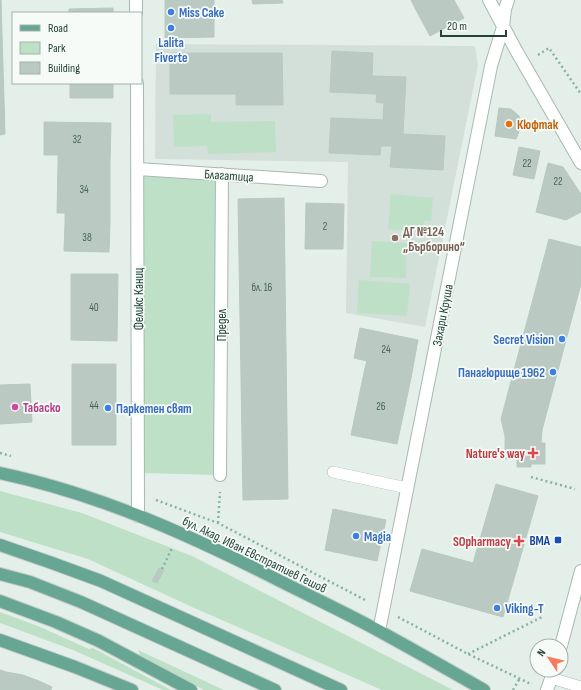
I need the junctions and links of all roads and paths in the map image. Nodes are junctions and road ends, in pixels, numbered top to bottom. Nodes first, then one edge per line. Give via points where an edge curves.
1 (136, 0) edge
2 (489, 0) edge
3 (508, 0) edge
4 (136, 12) edge
5 (503, 27) junction
6 (524, 64) junction
7 (137, 84) edge
8 (581, 94) edge
9 (581, 163) edge
10 (138, 169) junction
11 (222, 174) junction
12 (321, 181) dead end
13 (333, 472) dead end
14 (0, 474) edge
15 (220, 475) joint
16 (531, 477) dead end
17 (407, 488) junction
18 (575, 489) dead end
19 (138, 493) junction
20 (138, 516) junction
21 (180, 533) junction
22 (0, 545) edge
23 (162, 569) dead end
24 (581, 571) edge
25 (0, 574) edge
26 (0, 601) edge
27 (542, 617) dead end
28 (379, 631) junction
29 (563, 638) edge
30 (0, 640) edge
31 (468, 654) dead end
32 (520, 678) dead end
33 (552, 678) edge
34 (562, 678) edge
35 (581, 687) edge
36 (132, 690) edge
37 (191, 690) edge
38 (275, 690) edge
39 (341, 690) edge
40 (484, 690) edge
41 (513, 690) edge
42 (547, 690) edge

1 - 4 street
2 - 5 street
3 - 5 street, Захари Круша
5 - 6 street
5 - 17 street, Захари Круша via 491,66
6 - 8 path via 549,48
6 - 9 street
7 - 10 street, Феликс Каниц
10 - 11 street, Благатица
10 - 19 street, Феликс Каниц
11 - 12 street, Благатица
11 - 15 street, Предел
13 - 17 lane
14 - 20 main road, бул. Акад. Иван Евстратиев Гешов via 75,493
15 - 19 path via 218,524
16 - 18 path
17 - 28 street, Захари Круша
19 - 20 street, Феликс Каниц
20 - 21 main road, бул. Акад. Иван Евстратиев Гешов
21 - 23 path
21 - 28 main road, бул. Акад. Иван Евстратиев Гешов
22 - 39 main road via 101,581
24 - 29 street
25 - 38 main road via 30,582 81,602
26 - 37 main road via 99,640
27 - 31 path
28 - 40 main road, бул. Акад. Иван Евстратиев Гешов
30 - 36 main road
32 - 41 path
33 - 42 street
34 - 35 lane

